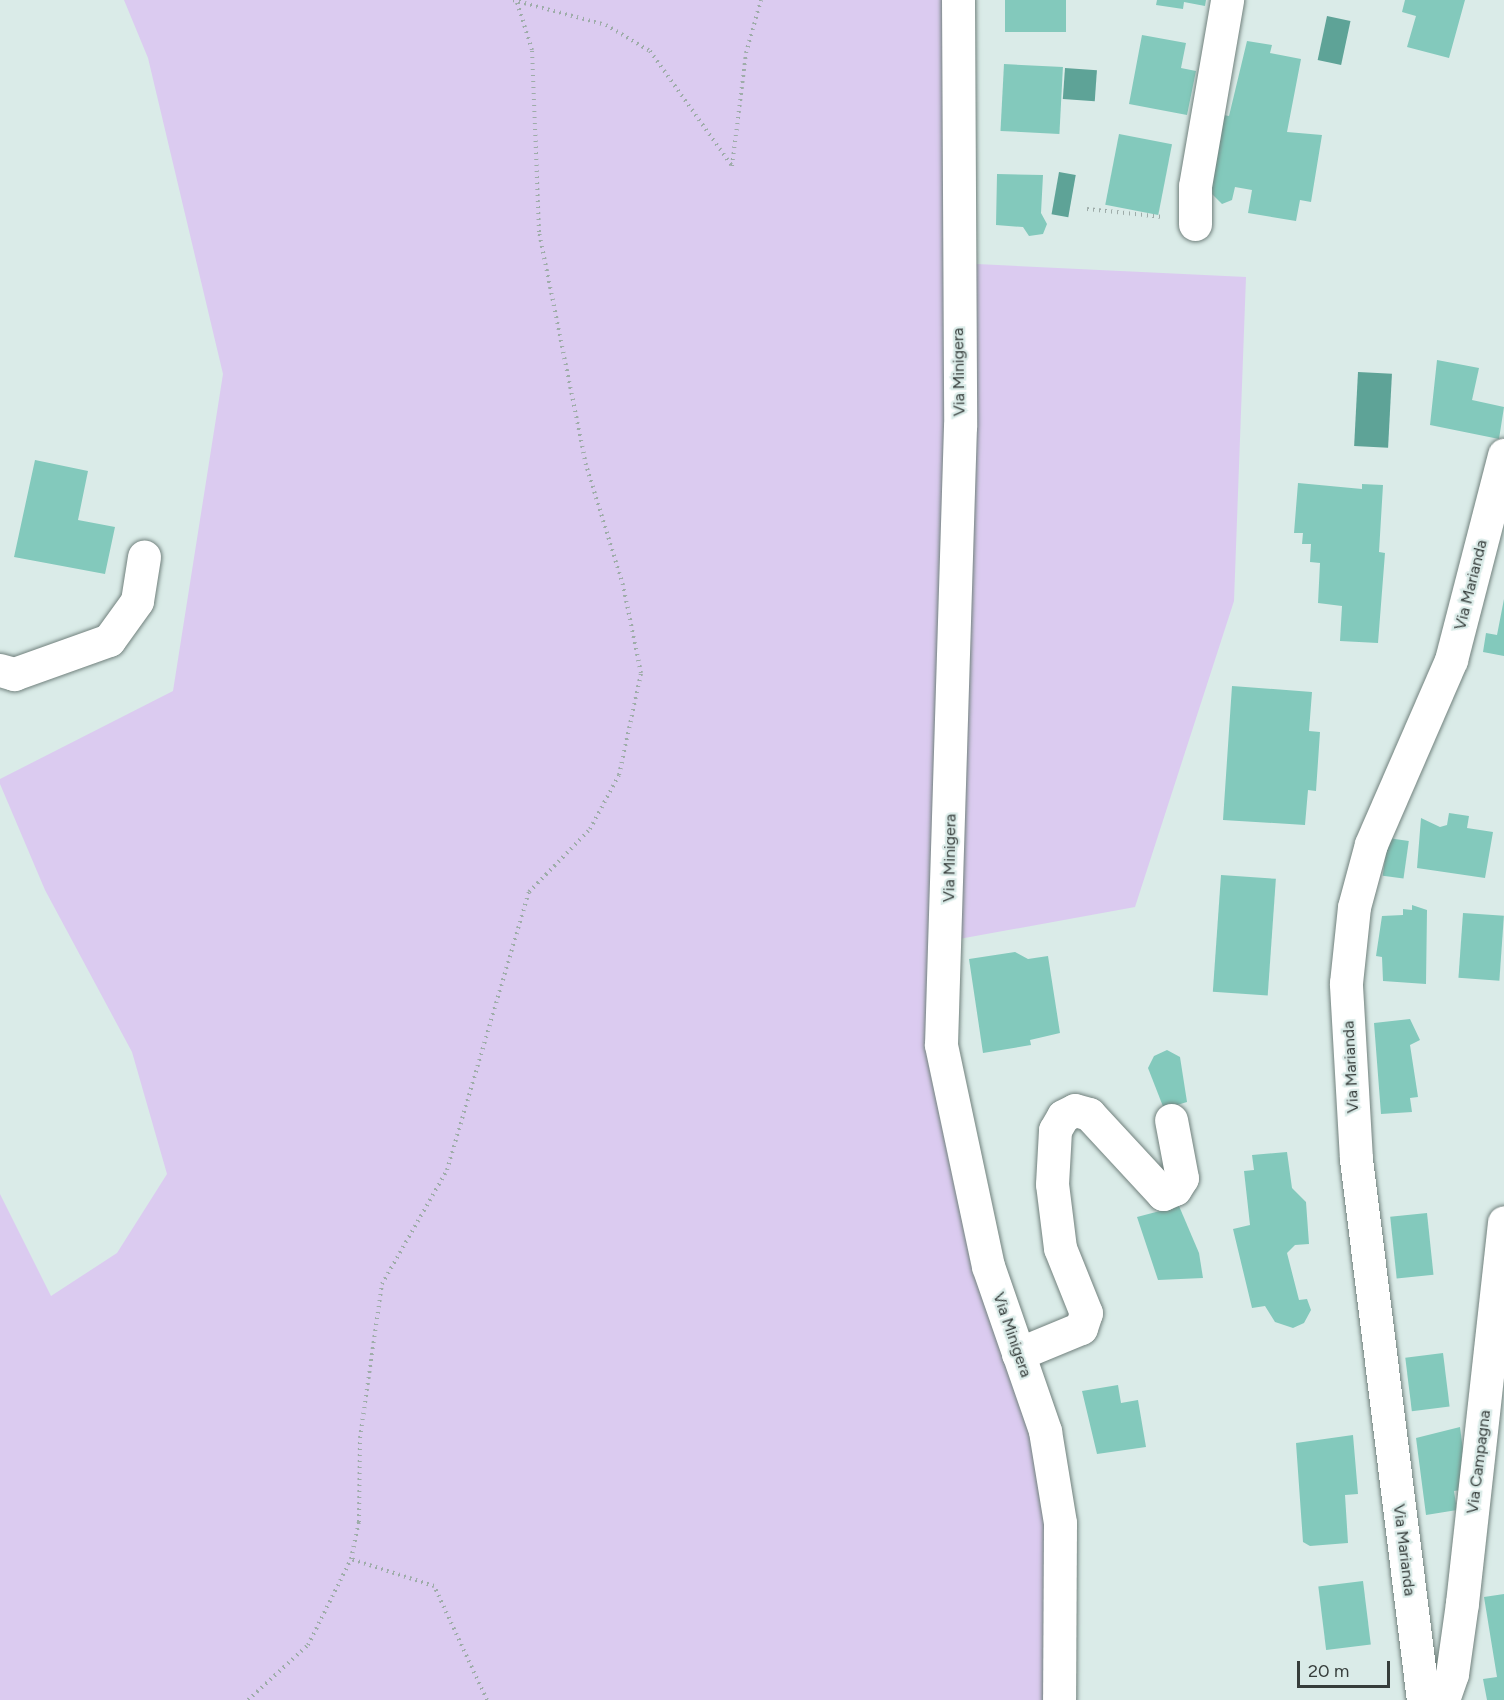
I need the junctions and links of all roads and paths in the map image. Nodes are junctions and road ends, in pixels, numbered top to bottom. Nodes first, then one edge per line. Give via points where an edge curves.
1 (761, 0) edge
2 (958, 0) edge
3 (1227, 0) edge
4 (515, 1) edge
5 (1087, 209) dead end
6 (1195, 221) joint
7 (1504, 455) edge
8 (144, 557) dead end
9 (0, 670) edge
10 (1171, 1120) dead end
11 (1504, 1222) edge
12 (1018, 1354) junction
13 (351, 1559) junction
14 (248, 1700) edge
15 (487, 1700) edge
16 (1059, 1700) edge
17 (1423, 1700) edge
18 (1443, 1700) edge

1 - 4 path via 746,53 732,166 650,51 606,25
2 - 12 street, Via Minigera via 960,438 941,1044 988,1266
3 - 6 street via 1195,186
4 - 13 path via 532,50 539,232 586,465 623,585 641,673 619,774 590,829 529,892 447,1170 382,1284 360,1438 358,1522
5 - 6 path
7 - 17 street, Via Marianda via 1451,660 1371,844 1354,907 1346,983 1356,1159
8 - 9 street via 137,601 109,640 14,674
10 - 12 street via 1182,1178 1175,1190 1163,1194 1089,1114 1075,1110 1063,1116 1055,1130 1052,1184 1060,1248 1086,1313 1081,1328
11 - 18 street, Via Campagna via 1464,1591 1452,1674
12 - 16 street, Via Minigera via 1045,1431 1060,1522
13 - 14 path via 308,1645
13 - 15 path via 434,1586

